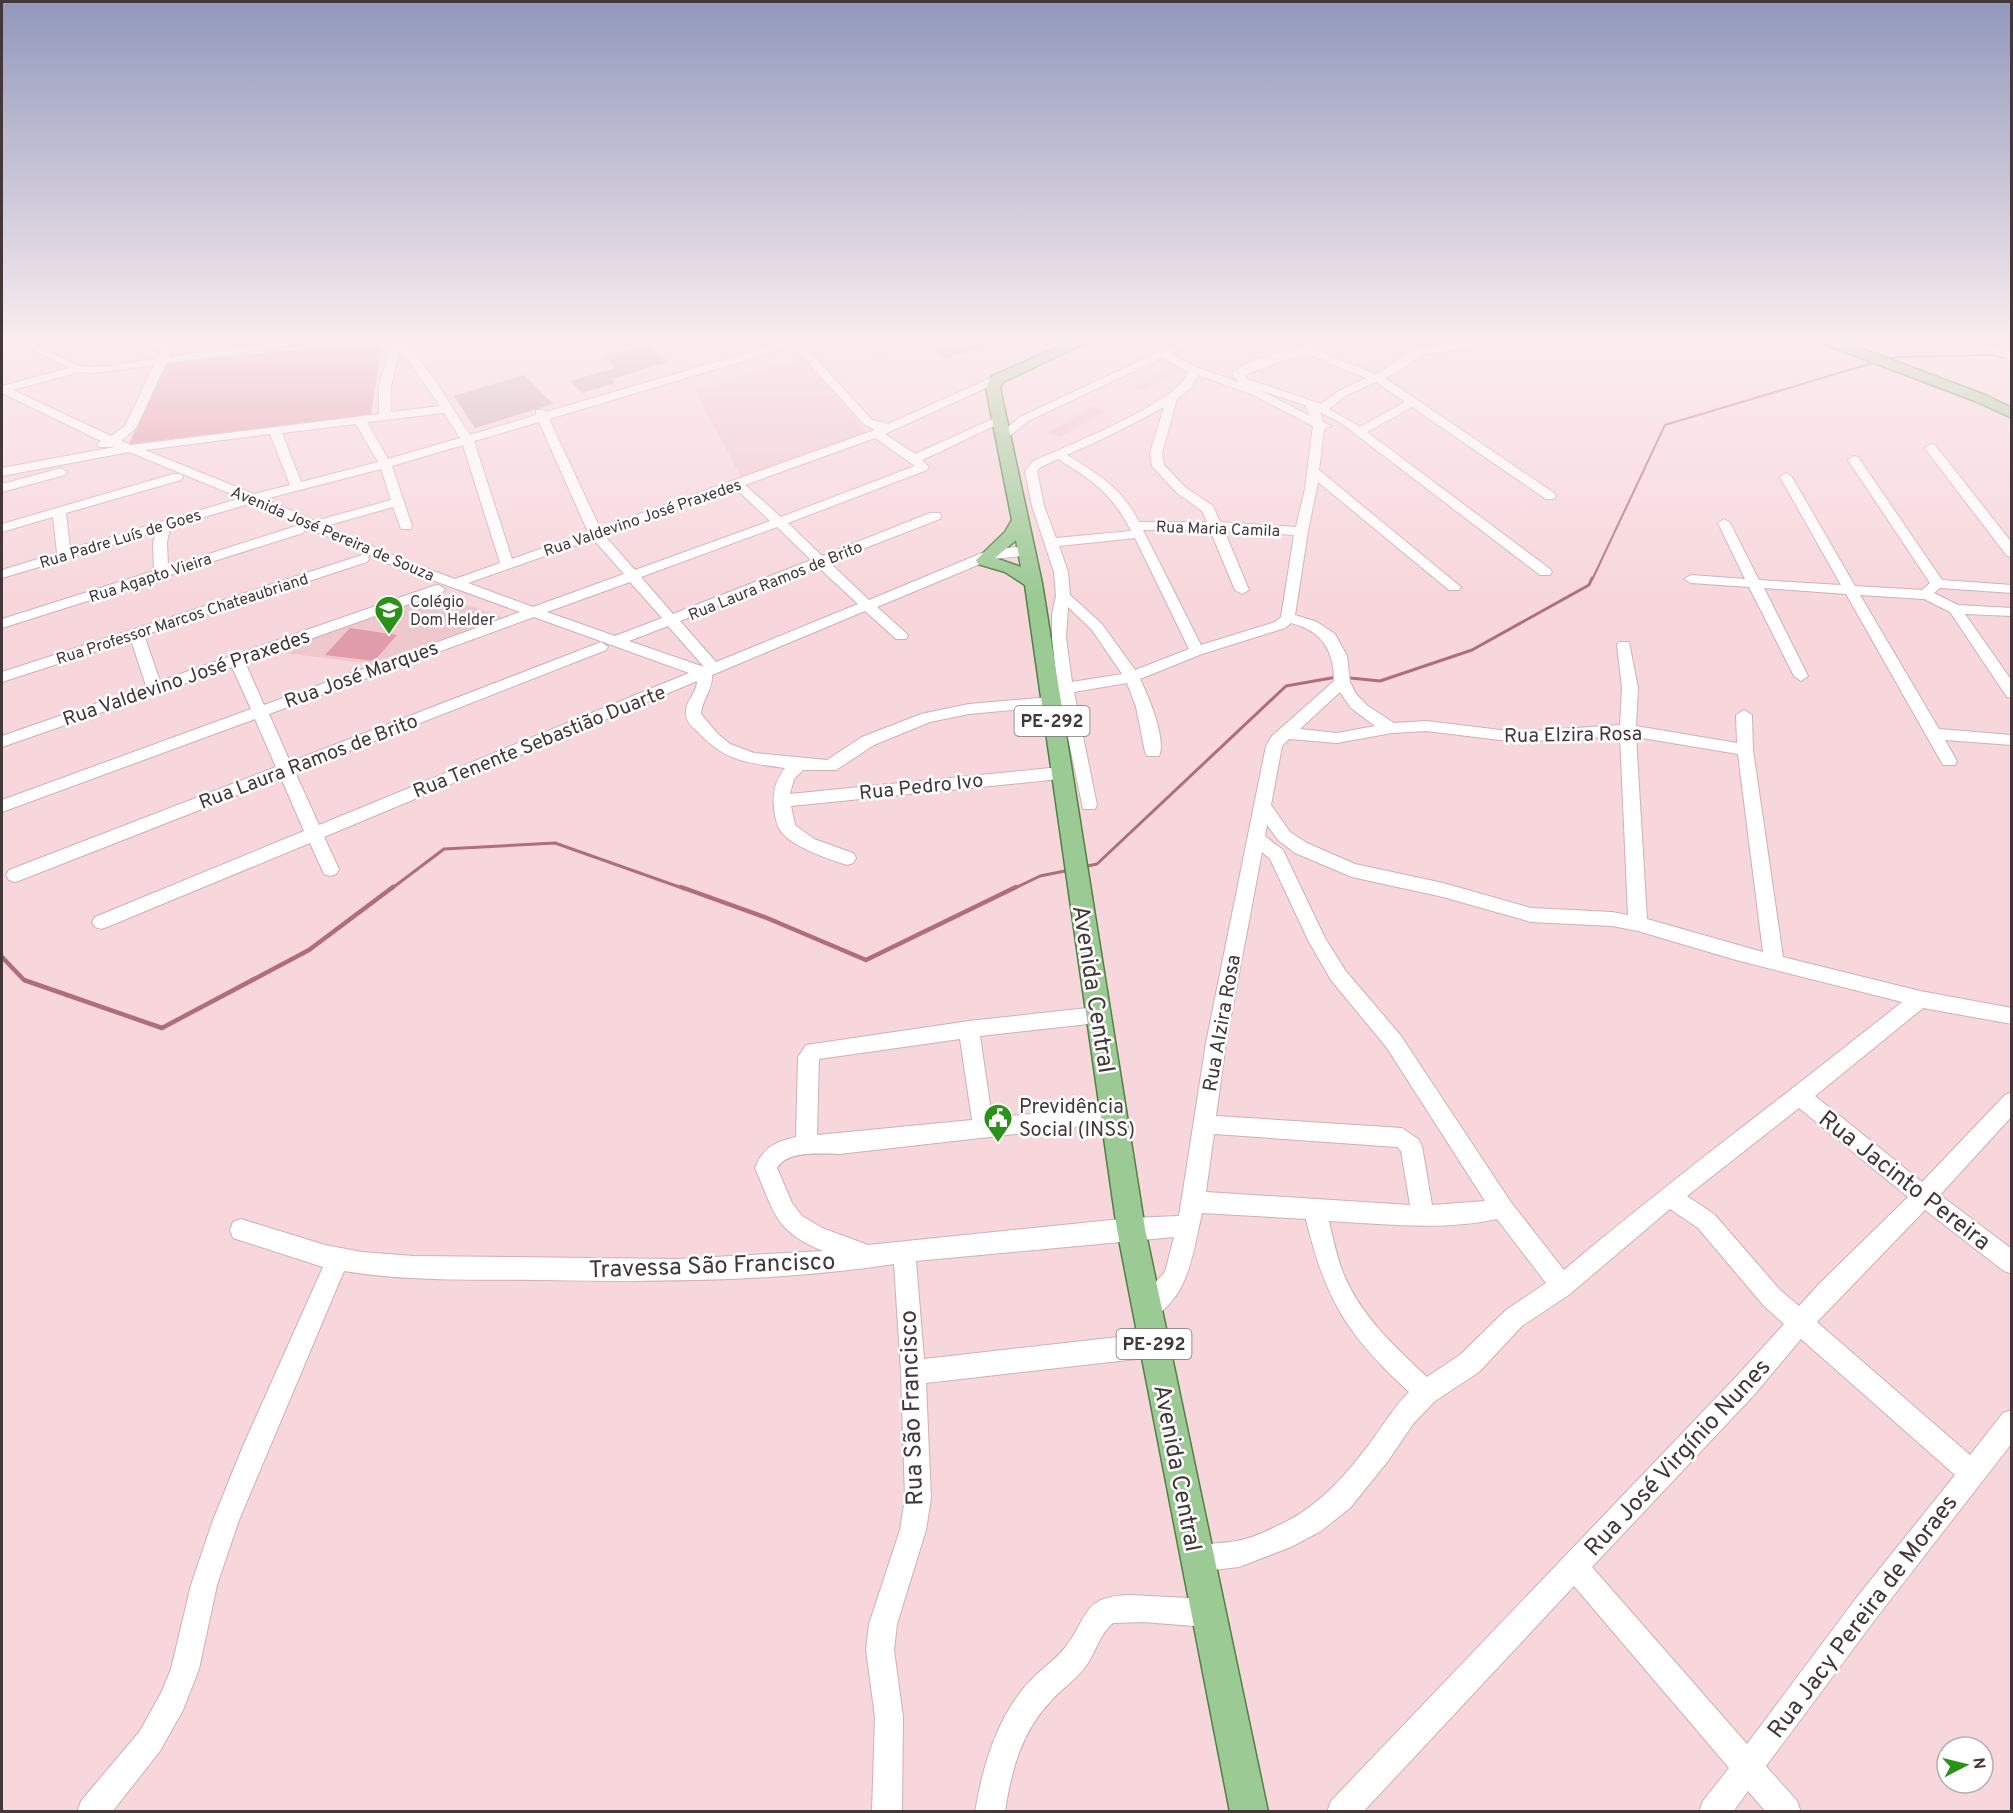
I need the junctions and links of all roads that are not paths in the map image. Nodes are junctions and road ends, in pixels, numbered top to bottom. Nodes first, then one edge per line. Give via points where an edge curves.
1 (1319, 425) edge
2 (70, 426) edge
3 (132, 426) edge
4 (321, 426) edge
5 (363, 426) edge
6 (457, 426) edge
7 (503, 426) edge
8 (547, 426) edge
9 (874, 426) edge
10 (894, 426) edge
11 (988, 426) edge
12 (1000, 426) edge
13 (1015, 426) edge
14 (1121, 426) edge
15 (1165, 426) edge
16 (1351, 426) edge
17 (1371, 426) edge
18 (1447, 426) edge
19 (889, 428) junction
20 (275, 431) junction
21 (1359, 432) junction
22 (876, 434) junction
23 (1002, 436) junction
24 (465, 437) junction
25 (116, 448) junction
26 (1931, 448) dead end
27 (1059, 455) junction
28 (1854, 460) dead end
29 (383, 461) junction
30 (918, 462) junction
31 (2, 472) edge
32 (1314, 472) junction
33 (177, 477) junction
34 (1786, 477) dead end
35 (737, 484) junction
36 (1332, 487) junction
37 (2, 488) edge
38 (293, 488) junction
39 (1311, 489) junction
40 (1550, 496) dead end
41 (244, 501) junction
42 (398, 502) junction
43 (59, 511) junction
44 (934, 516) dead end
45 (1020, 520) junction
46 (780, 522) junction
47 (1724, 523) dead end
48 (164, 525) junction
49 (313, 526) junction
50 (406, 526) dead end
51 (1214, 526) junction
52 (2, 528) edge
53 (298, 530) junction
54 (1137, 530) junction
55 (1301, 531) junction
56 (596, 534) junction
57 (1050, 543) junction
58 (1027, 552) junction
59 (2012, 553) edge
60 (64, 555) junction
61 (362, 559) junction
62 (983, 559) junction
63 (820, 562) junction
64 (507, 565) junction
65 (1545, 572) dead end
66 (2, 574) edge
67 (161, 574) junction
68 (631, 575) junction
69 (1690, 579) dead end
70 (1033, 583) junction
71 (1756, 583) junction
72 (1938, 584) junction
73 (446, 587) junction
74 (1454, 587) dead end
75 (2012, 589) edge
76 (1242, 590) dead end
77 (1851, 590) junction
78 (1927, 595) junction
79 (1063, 596) junction
80 (866, 606) junction
81 (1955, 609) junction
82 (532, 612) junction
83 (2012, 612) edge
84 (517, 617) junction
85 (673, 620) junction
86 (1284, 621) junction
87 (2, 624) edge
88 (136, 633) junction
89 (901, 636) dead end
90 (608, 645) junction
91 (1624, 645) dead end
92 (1197, 651) junction
93 (236, 659) junction
94 (705, 676) junction
95 (1802, 676) dead end
96 (1132, 677) junction
97 (2, 678) edge
98 (1342, 682) junction
99 (154, 687) junction
100 (2012, 693) edge
101 (1055, 694) junction
102 (259, 711) junction
103 (1744, 715) dead end
104 (1392, 728) junction
105 (1628, 730) junction
106 (1286, 733) junction
107 (1933, 734) junction
108 (2012, 740) edge
109 (2, 742) edge
110 (1745, 750) junction
111 (1153, 752) dead end
112 (1949, 761) dead end
113 (800, 764) junction
114 (830, 766) junction
115 (286, 770) junction
116 (1060, 772) junction
117 (832, 795) junction
118 (782, 801) junction
119 (1089, 805) dead end
120 (1262, 805) junction
121 (2, 806) edge
122 (314, 833) junction
123 (1257, 839) junction
124 (847, 858) dead end
125 (330, 869) dead end
126 (15, 876) dead end
127 (101, 922) dead end
128 (1638, 924) junction
129 (1774, 962) junction
130 (1920, 999) junction
131 (1097, 1015) junction
132 (2012, 1016) edge
133 (969, 1029) junction
134 (1800, 1096) junction
135 (2012, 1101) edge
136 (1113, 1114) junction
137 (1203, 1124) junction
138 (983, 1127) junction
139 (806, 1145) junction
140 (1925, 1195) junction
141 (1671, 1197) junction
142 (1194, 1202) junction
143 (1502, 1208) junction
144 (1315, 1209) junction
145 (1423, 1216) junction
146 (1186, 1226) junction
147 (1131, 1229) junction
148 (241, 1230) dead end
149 (904, 1251) junction
150 (870, 1257) junction
151 (338, 1259) junction
152 (2012, 1263) edge
153 (1562, 1286) junction
154 (1147, 1308) junction
155 (1800, 1321) junction
156 (1154, 1345) junction
157 (913, 1372) junction
158 (1425, 1392) junction
159 (2012, 1422) edge
160 (1972, 1473) junction
161 (1196, 1559) junction
162 (1575, 1567) junction
163 (1207, 1613) junction
164 (1747, 1767) junction
165 (92, 1812) edge
166 (887, 1812) edge
167 (990, 1812) edge
168 (1249, 1812) edge
169 (1342, 1812) edge
170 (1714, 1812) edge
171 (1786, 1812) edge

1 - 32 street
2 - 25 street, Avenida José Pereira de Souza
3 - 25 street
4 - 20 street
5 - 29 street
6 - 24 street
7 - 24 street
8 - 56 street
9 - 19 street
10 - 19 street, Rua Valdevino José Praxedes
11 - 30 street, Rua José Marques
12 - 23 main road, PE-292
13 - 23 street
14 - 27 street
15 - 51 street via 1156,460 1181,490 1205,506
16 - 21 street
17 - 21 street
18 - 40 street
19 - 22 street, Rua Valdevino José Praxedes
20 - 25 street
20 - 38 street
21 - 65 street
22 - 30 street
22 - 35 street, Rua Valdevino José Praxedes
23 - 45 main road, PE-292
24 - 29 street
24 - 64 street
25 - 31 street
25 - 33 street, Avenida José Pereira de Souza
25 - 37 street
25 - 41 street, Avenida José Pereira de Souza via 211,480
26 - 59 street
27 - 54 street via 1114,492
27 - 57 street via 1036,464 1031,471
28 - 72 street
29 - 38 street
29 - 42 street
30 - 46 street, Rua José Marques
32 - 36 street
32 - 39 street
33 - 41 street, Avenida José Pereira de Souza
33 - 43 street
34 - 77 street
35 - 46 street
35 - 56 street, Rua Valdevino José Praxedes
36 - 39 street
36 - 74 street
38 - 41 street, Rua Padre Luís de Goes
39 - 55 street
41 - 48 street, Rua Padre Luís de Goes
41 - 49 street, Avenida José Pereira de Souza
41 - 53 street, Avenida José Pereira de Souza
42 - 49 street
42 - 50 street
43 - 52 street
43 - 60 street
44 - 63 street, Rua Laura Ramos de Brito
45 - 58 main road, PE-292
45 - 62 main road via 1012,535
46 - 63 street
46 - 68 street, Rua José Marques
47 - 71 street
48 - 60 street, Rua Padre Luís de Goes
48 - 67 street
49 - 73 street, Avenida José Pereira de Souza
51 - 54 street, Rua Maria Camila
51 - 55 street, Rua Maria Camila
51 - 76 street
53 - 61 street, Avenida José Pereira de Souza
53 - 67 street, Rua Agapto Vieira
54 - 57 street, Rua Maria Camila
54 - 92 street
55 - 86 street
56 - 64 street, Rua Valdevino José Praxedes
56 - 68 street
57 - 79 street via 1061,572
58 - 62 street, Rua Tenente Sebastião Duarte via 1018,557
58 - 70 main road, PE-292
60 - 66 street, Rua Padre Luís de Goes
61 - 73 street, Avenida José Pereira de Souza
61 - 88 street, Rua Professor Marcos Chateaubriand
62 - 70 main road via 1011,568
62 - 80 street, Rua Tenente Sebastião Duarte
63 - 80 street
63 - 85 street, Rua Laura Ramos de Brito
64 - 73 street, Rua Valdevino José Praxedes
67 - 87 street, Rua Agapto Vieira
68 - 82 street, Rua José Marques
68 - 85 street
69 - 71 street
70 - 101 main road, PE-292
71 - 77 street
71 - 95 street
72 - 75 street
72 - 78 street
73 - 82 street, Avenida José Pereira de Souza
73 - 84 street, Avenida José Pereira de Souza
73 - 93 street, Rua Valdevino José Praxedes
77 - 78 street
77 - 107 street
78 - 81 street
79 - 96 street via 1098,629
79 - 101 street
80 - 89 street
80 - 94 street, Rua Tenente Sebastião Duarte
81 - 83 street
81 - 100 street
82 - 84 street, Rua José Marques
82 - 90 street, Avenida José Pereira de Souza
84 - 90 street, Avenida José Pereira de Souza
84 - 102 street, Rua José Marques
85 - 90 street, Rua Laura Ramos de Brito
85 - 94 street
86 - 92 street
86 - 98 street via 1315,625 1331,639 1341,661
88 - 97 street, Rua Professor Marcos Chateaubriand
88 - 99 street
90 - 94 street, Avenida José Pereira de Souza via 672,674
90 - 115 street, Rua Laura Ramos de Brito
91 - 105 street via 1630,688
92 - 96 street
93 - 99 street, Rua Valdevino José Praxedes
93 - 102 street
94 - 113 street via 705,687 693,714 712,738 724,748 752,758
94 - 122 street, Rua Tenente Sebastião Duarte
96 - 101 street
96 - 111 street via 1149,718
98 - 104 street via 1362,709
98 - 106 street
99 - 109 street, Rua Valdevino José Praxedes
101 - 114 street via 926,718 868,741
101 - 116 main road, PE-292
101 - 119 street
102 - 115 street
102 - 121 street, Rua José Marques
103 - 110 street
104 - 105 street, Rua Elzira Rosa via 1446,727 1517,737
104 - 106 street, Rua Elzira Rosa via 1337,738
105 - 110 street, Rua Elzira Rosa
105 - 128 street
106 - 120 street, Rua Alzira Rosa via 1274,746
107 - 108 street
107 - 112 street
110 - 129 street
113 - 114 street
113 - 118 street via 784,778
114 - 117 street
115 - 122 street
115 - 126 street, Rua Laura Ramos de Brito
116 - 117 street, Rua Pedro Ivo
116 - 131 main road, Avenida Central / PE-292
117 - 118 street, Rua Pedro Ivo
118 - 124 street via 787,828 796,836
120 - 123 street, Rua Alzira Rosa
120 - 128 street via 1284,836 1301,848 1352,870 1531,915
122 - 125 street
122 - 127 street, Rua Tenente Sebastião Duarte
123 - 137 street, Rua Alzira Rosa
123 - 143 street via 1276,855 1338,975 1409,1064
128 - 129 street
129 - 130 street
130 - 132 street
130 - 134 street
131 - 133 street
131 - 136 main road, Avenida Central / PE-292
133 - 138 street
133 - 139 street via 813,1051 808,1057
134 - 140 street, Rua Jacinto Pereira via 1854,1143
134 - 141 street
135 - 140 street, Rua José Virgínio Nunes
136 - 138 street
136 - 147 main road, Avenida Central / PE-292
137 - 142 street, Rua Alzira Rosa
137 - 145 street via 1402,1138 1411,1146
138 - 139 street
139 - 150 street via 774,1152 767,1162 786,1214 809,1233
140 - 152 street, Rua Jacinto Pereira
140 - 155 street, Rua José Virgínio Nunes
141 - 153 street
141 - 155 street via 1706,1221 1755,1280
142 - 144 street
142 - 146 street, Rua Alzira Rosa
143 - 145 street
143 - 153 street
144 - 145 street
144 - 158 street via 1335,1282 1351,1310
146 - 147 street, Travessa São Francisco
146 - 154 street, Rua Alzira Rosa via 1173,1280
147 - 149 street, Travessa São Francisco
147 - 154 main road, Avenida Central / PE-292
148 - 151 street, Travessa São Francisco via 283,1246
149 - 150 street, Travessa São Francisco
149 - 157 street, Rua São Francisco
150 - 151 street, Travessa São Francisco via 746,1268 623,1271 390,1266
151 - 165 street via 226,1520 173,1700 150,1741
153 - 158 street via 1514,1318 1470,1363
154 - 156 main road, Avenida Central / PE-292
155 - 160 street
155 - 162 street, Rua José Virgínio Nunes via 1752,1379
156 - 157 street
156 - 161 main road, Avenida Central / PE-292
157 - 166 street, Rua São Francisco via 918,1498 913,1530 883,1624 880,1650 889,1717
158 - 161 street via 1341,1499 1312,1522 1239,1554
159 - 160 street, Rua Jacy Pereira de Moraes
160 - 164 street, Rua Jacy Pereira de Moraes
161 - 163 main road, Avenida Central / PE-292
162 - 164 street
162 - 169 street, Rua José Virgínio Nunes
163 - 167 street via 1119,1609 1104,1613 1076,1657 1022,1714 1006,1742
163 - 168 main road, Avenida Central / PE-292
164 - 170 street, Rua Jacy Pereira de Moraes
164 - 171 street

